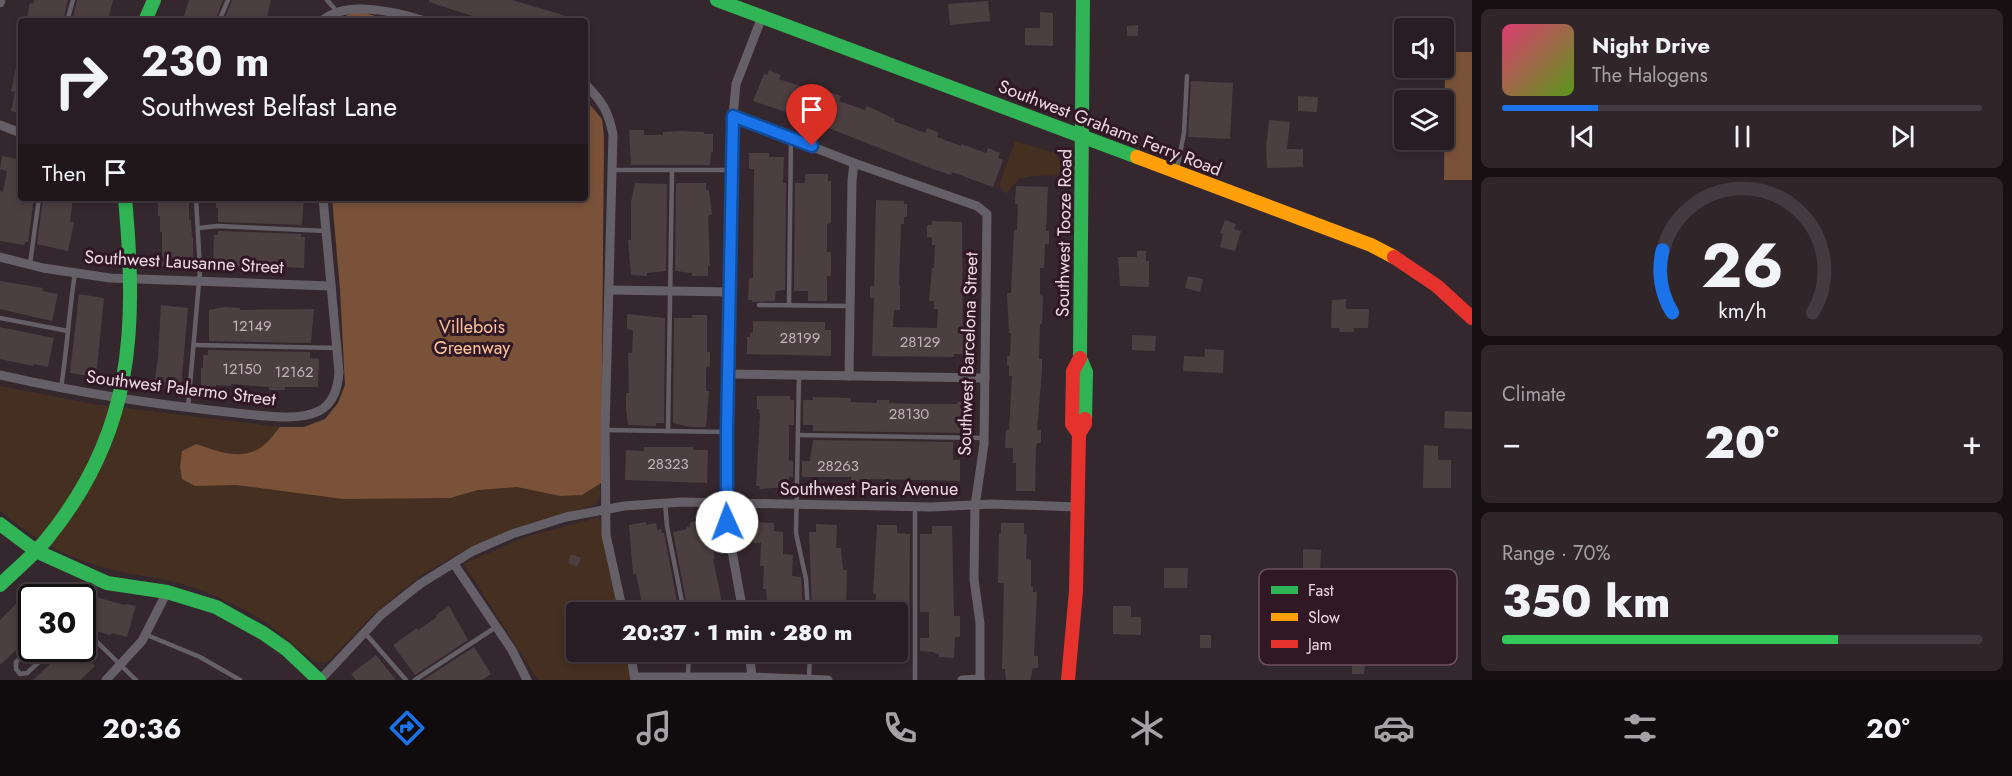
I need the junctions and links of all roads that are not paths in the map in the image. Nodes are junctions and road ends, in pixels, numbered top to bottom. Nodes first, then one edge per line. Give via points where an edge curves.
1 (72, 0) edge
2 (153, 0) edge
3 (228, 0) edge
4 (717, 0) edge
5 (1083, 0) edge
6 (331, 4) edge
7 (762, 17) junction
8 (69, 18) edge
9 (146, 18) edge
10 (220, 18) edge
11 (324, 18) edge
12 (415, 18) edge
13 (1187, 76) dead end
14 (588, 87) edge
15 (733, 116) junction
16 (0, 125) edge
17 (18, 132) edge
18 (1083, 137) junction
19 (791, 138) junction
20 (854, 163) junction
21 (612, 170) junction
22 (672, 170) junction
23 (732, 170) junction
24 (1177, 172) junction
25 (39, 201) edge
26 (125, 201) edge
27 (196, 201) edge
28 (323, 201) edge
29 (199, 228) junction
30 (326, 231) junction
31 (0, 257) edge
32 (29, 265) junction
33 (75, 273) junction
34 (132, 279) junction
35 (199, 281) junction
36 (331, 286) junction
37 (610, 290) junction
38 (670, 291) junction
39 (731, 292) junction
40 (759, 305) dead end
41 (789, 305) junction
42 (850, 306) junction
43 (0, 318) edge
44 (1472, 318) edge
45 (68, 331) junction
46 (195, 345) junction
47 (337, 348) junction
48 (728, 374) junction
49 (0, 375) edge
50 (799, 375) junction
51 (849, 376) junction
52 (985, 378) junction
53 (61, 388) junction
54 (120, 399) junction
55 (188, 408) junction
56 (605, 430) junction
57 (668, 431) junction
58 (727, 432) junction
59 (798, 435) junction
60 (984, 438) junction
61 (665, 502) junction
62 (726, 503) junction
63 (796, 505) junction
64 (975, 506) junction
65 (915, 507) junction
66 (1078, 507) junction
67 (605, 508) junction
68 (0, 524) edge
69 (36, 550) junction
70 (454, 564) junction
71 (0, 585) edge
72 (167, 592) junction
73 (621, 602) edge
74 (682, 602) edge
75 (741, 602) edge
76 (807, 602) edge
77 (496, 627) junction
78 (365, 633) junction
79 (147, 635) junction
80 (96, 641) edge
81 (18, 660) edge
82 (39, 662) edge
83 (632, 662) edge
84 (688, 662) edge
85 (750, 662) edge
86 (810, 662) edge
87 (121, 665) junction
88 (688, 677) junction
89 (752, 677) junction
90 (635, 679) edge
91 (809, 679) edge
92 (980, 679) edge
93 (106, 680) edge
94 (136, 680) edge
95 (240, 680) edge
96 (320, 680) edge
97 (406, 680) edge
98 (415, 680) edge
99 (527, 680) edge
100 (828, 680) edge
101 (915, 680) edge
102 (962, 680) edge
103 (1068, 680) edge

1 - 8 lane
2 - 9 main road
3 - 10 lane
4 - 7 main road, Southwest Grahams Ferry Road
5 - 18 main road, Southwest Tooze Road
6 - 11 street
6 - 12 street via 359,1
7 - 15 street via 736,84
7 - 18 main road, Southwest Grahams Ferry Road
13 - 24 lane
14 - 21 street via 609,117
15 - 19 street
15 - 23 street
16 - 17 street
18 - 24 main road, Southwest Grahams Ferry Road
18 - 66 main road, Southwest Tooze Road via 1080,358 1086,372 1085,424 1079,434
19 - 20 street
19 - 41 lane
20 - 42 street
20 - 52 street, Southwest Barcelona Street via 987,214
21 - 22 lane
21 - 37 street
22 - 23 lane
22 - 38 lane
23 - 39 street
24 - 44 main road, Southwest Grahams Ferry Road via 1396,256 1428,277
25 - 32 lane
26 - 34 main road
27 - 29 lane
28 - 30 street, Southwest Palermo Street
29 - 30 lane
29 - 35 lane
30 - 36 street, Southwest Palermo Street
31 - 32 street, Southwest Lausanne Street
32 - 33 street, Southwest Lausanne Street
33 - 34 street, Southwest Lausanne Street
33 - 45 lane
34 - 35 street, Southwest Lausanne Street
34 - 54 main road via 131,333
35 - 36 street, Southwest Lausanne Street
35 - 46 lane
36 - 47 street, Southwest Palermo Street
37 - 38 street
37 - 56 street
38 - 39 street
38 - 57 lane
39 - 48 street
40 - 41 lane
41 - 42 lane
42 - 51 street
43 - 45 lane
45 - 53 lane
46 - 47 lane
46 - 55 lane
47 - 55 street, Southwest Palermo Street via 338,386 318,411 280,417
48 - 50 street
48 - 58 street
49 - 53 street, Southwest Palermo Street
50 - 51 street
50 - 59 lane
51 - 52 street
52 - 60 street, Southwest Barcelona Street
53 - 54 street, Southwest Palermo Street
54 - 55 street, Southwest Palermo Street
54 - 69 main road via 109,436 90,477 71,508
56 - 57 lane
56 - 67 street
57 - 58 lane
58 - 62 street
59 - 60 lane
59 - 63 lane
60 - 64 street, Southwest Barcelona Street
61 - 62 street, Southwest Paris Avenue
61 - 67 street, Southwest Paris Avenue
61 - 74 lane
62 - 63 street, Southwest Paris Avenue
62 - 75 street
63 - 65 street, Southwest Paris Avenue
63 - 76 lane via 796,533
64 - 65 street, Southwest Paris Avenue
64 - 66 street, Southwest Paris Avenue
64 - 92 street, Southwest Barcelona Street via 974,579 980,623
65 - 101 lane
66 - 103 main road, Southwest Tooze Road
67 - 70 street, Southwest Paris Avenue via 512,534
67 - 73 street via 608,550
68 - 69 main road
69 - 71 main road
69 - 72 main road via 107,583
70 - 77 street
70 - 78 street, Southwest Paris Avenue via 399,601
72 - 79 street
72 - 96 main road via 216,607 264,633
77 - 98 lane
77 - 99 street
78 - 96 street, Southwest Paris Avenue
78 - 97 lane
79 - 87 street
79 - 95 lane via 200,657
80 - 87 lane
81 - 82 lane via 16,669 20,674
83 - 90 street
84 - 88 lane
85 - 89 street
86 - 91 lane
87 - 93 street
87 - 94 lane
88 - 89 street
88 - 90 street
89 - 91 street
91 - 100 street
92 - 102 street

